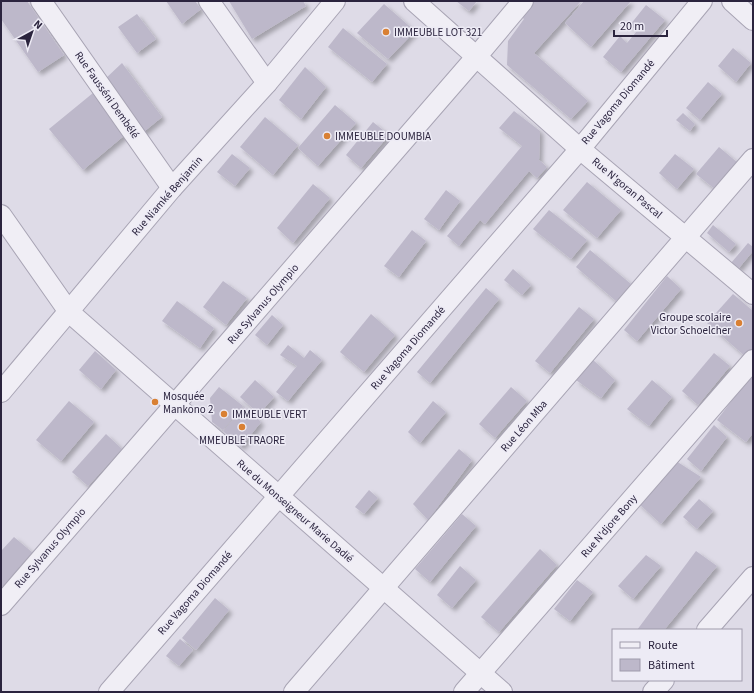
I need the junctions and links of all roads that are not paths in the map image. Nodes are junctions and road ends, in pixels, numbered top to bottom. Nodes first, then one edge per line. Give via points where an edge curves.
1 (41, 1) edge
2 (209, 1) edge
3 (334, 1) edge
4 (414, 1) edge
5 (523, 1) edge
6 (702, 1) edge
7 (732, 1) edge
8 (753, 20) edge
9 (477, 56) junction
10 (267, 83) junction
11 (580, 149) junction
12 (753, 159) edge
13 (172, 188) junction
14 (1, 215) edge
15 (686, 238) junction
16 (753, 294) edge
17 (69, 312) junction
18 (753, 360) edge
19 (1, 392) edge
20 (174, 406) junction
21 (279, 497) junction
22 (753, 577) edge
23 (384, 589) junction
24 (1, 605) edge
25 (708, 629) edge
26 (481, 673) junction
27 (663, 681) edge
28 (109, 692) edge
29 (294, 692) edge
30 (464, 692) edge
31 (502, 692) edge
32 (653, 692) edge

1 - 13 street, Rue Fausséni Dembélé
2 - 10 street
3 - 10 street, Rue Niamké Benjamin
4 - 9 street, Rue N'goran Pascal
5 - 9 street, Rue Sylvanus Olympio
6 - 11 street, Rue Vagoma Diomandé
7 - 8 street
9 - 11 street, Rue N'goran Pascal
9 - 20 street, Rue Sylvanus Olympio
10 - 13 street, Rue Niamké Benjamin
11 - 15 street, Rue N'goran Pascal
11 - 21 street, Rue Vagoma Diomandé
12 - 15 street, Rue Léon Mba
13 - 17 street, Rue Niamké Benjamin
14 - 17 street, Rue du Monseigneur Marie Dadié
15 - 16 street, Rue N'goran Pascal
15 - 23 street, Rue Léon Mba
17 - 19 street, Rue Niamké Benjamin
17 - 20 street, Rue du Monseigneur Marie Dadié
18 - 26 street, Rue N'djore Bony
20 - 21 street, Rue du Monseigneur Marie Dadié
20 - 24 street, Rue Sylvanus Olympio
21 - 23 street, Rue du Monseigneur Marie Dadié
21 - 28 street, Rue Vagoma Diomandé
22 - 25 street
23 - 26 street, Rue du Monseigneur Marie Dadié
23 - 29 street, Rue Léon Mba
26 - 30 street, Rue N'djore Bony
26 - 31 street, Rue du Monseigneur Marie Dadié
27 - 32 street

